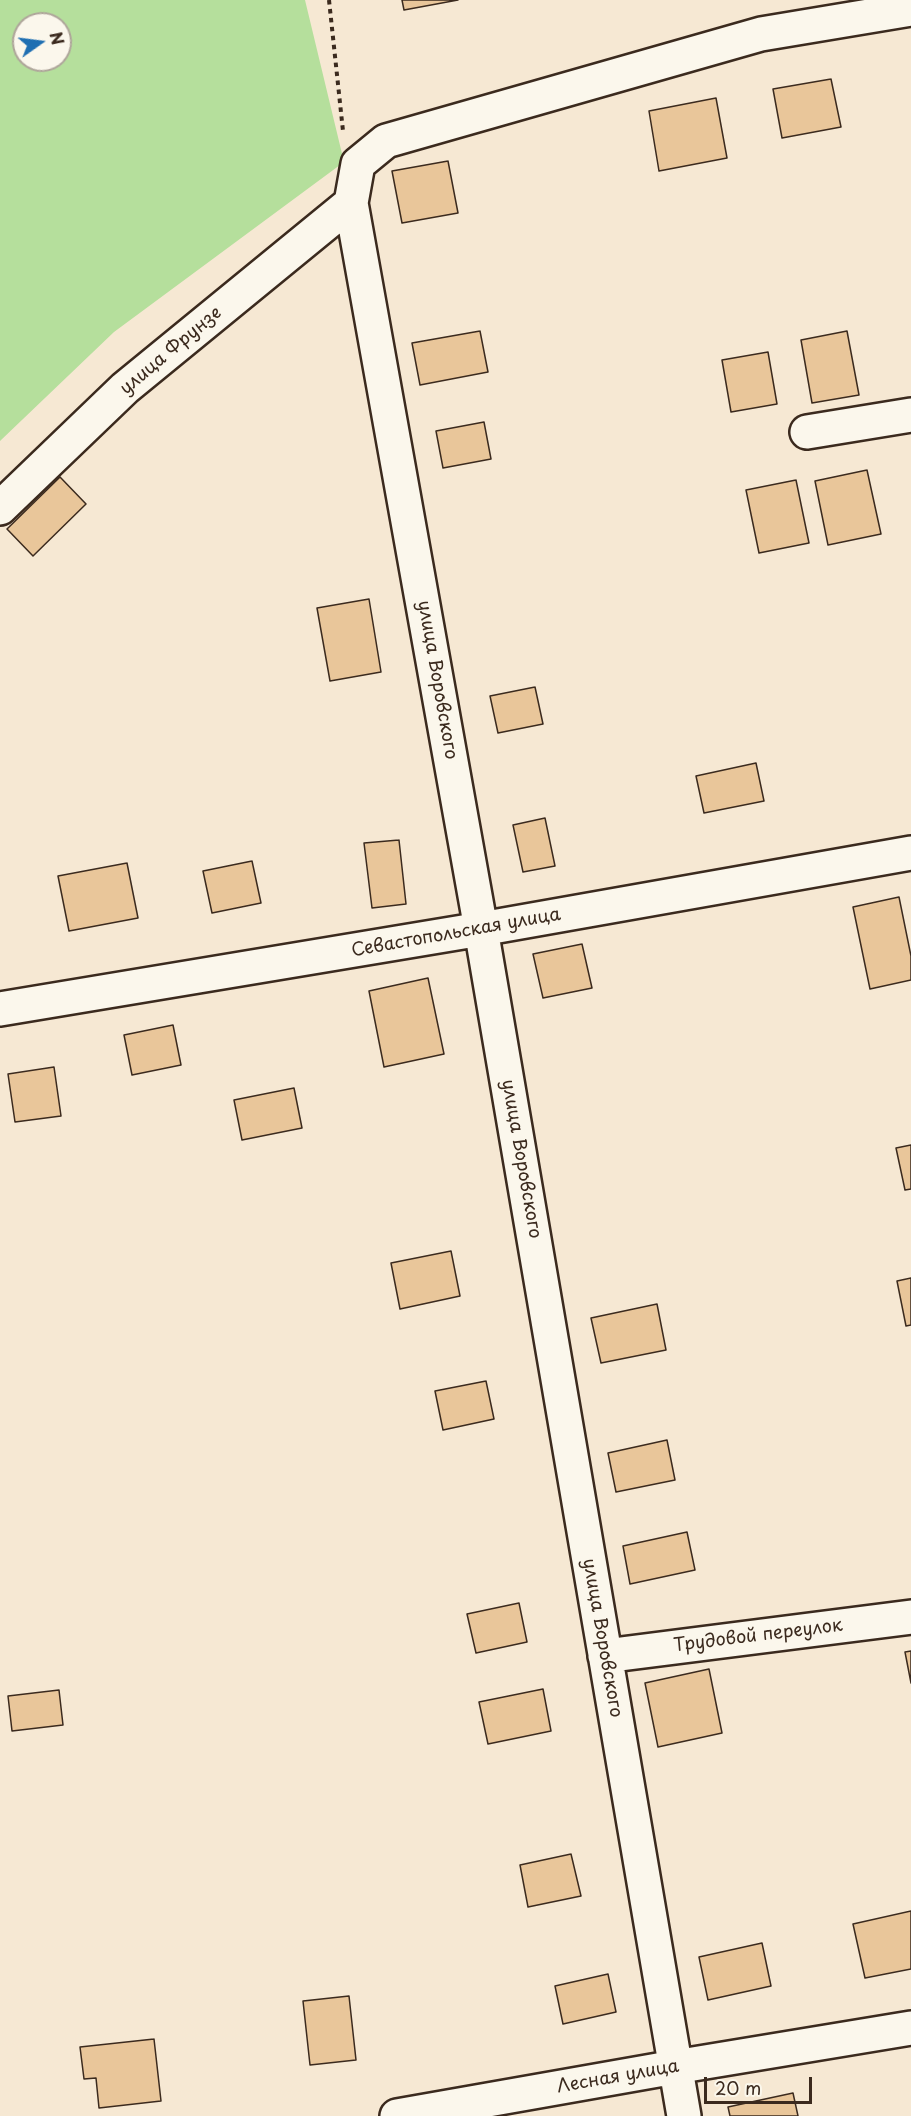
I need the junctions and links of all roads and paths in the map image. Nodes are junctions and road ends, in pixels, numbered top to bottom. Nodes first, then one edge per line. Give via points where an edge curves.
1 (329, 0) edge
2 (911, 9) edge
3 (343, 135) dead end
4 (351, 203) junction
5 (911, 415) edge
6 (807, 432) dead end
7 (0, 508) edge
8 (911, 852) edge
9 (481, 929) junction
10 (0, 1009) edge
11 (911, 1617) edge
12 (605, 1656) junction
13 (911, 2028) edge
14 (675, 2067) junction
15 (397, 2116) edge
16 (684, 2116) edge

1 - 3 path
2 - 4 street via 761,34 386,141 358,164
4 - 7 street, улица Фрунзе via 125,388
4 - 9 street, улица Воровского
5 - 6 street
8 - 9 street, Севастопольская улица
9 - 10 street, Севастопольская улица
9 - 12 street, улица Воровского
11 - 12 street, Трудовой переулок
12 - 14 street, улица Воровского
13 - 14 street, Лесная улица
14 - 15 street, Лесная улица
14 - 16 street, улица Воровского

